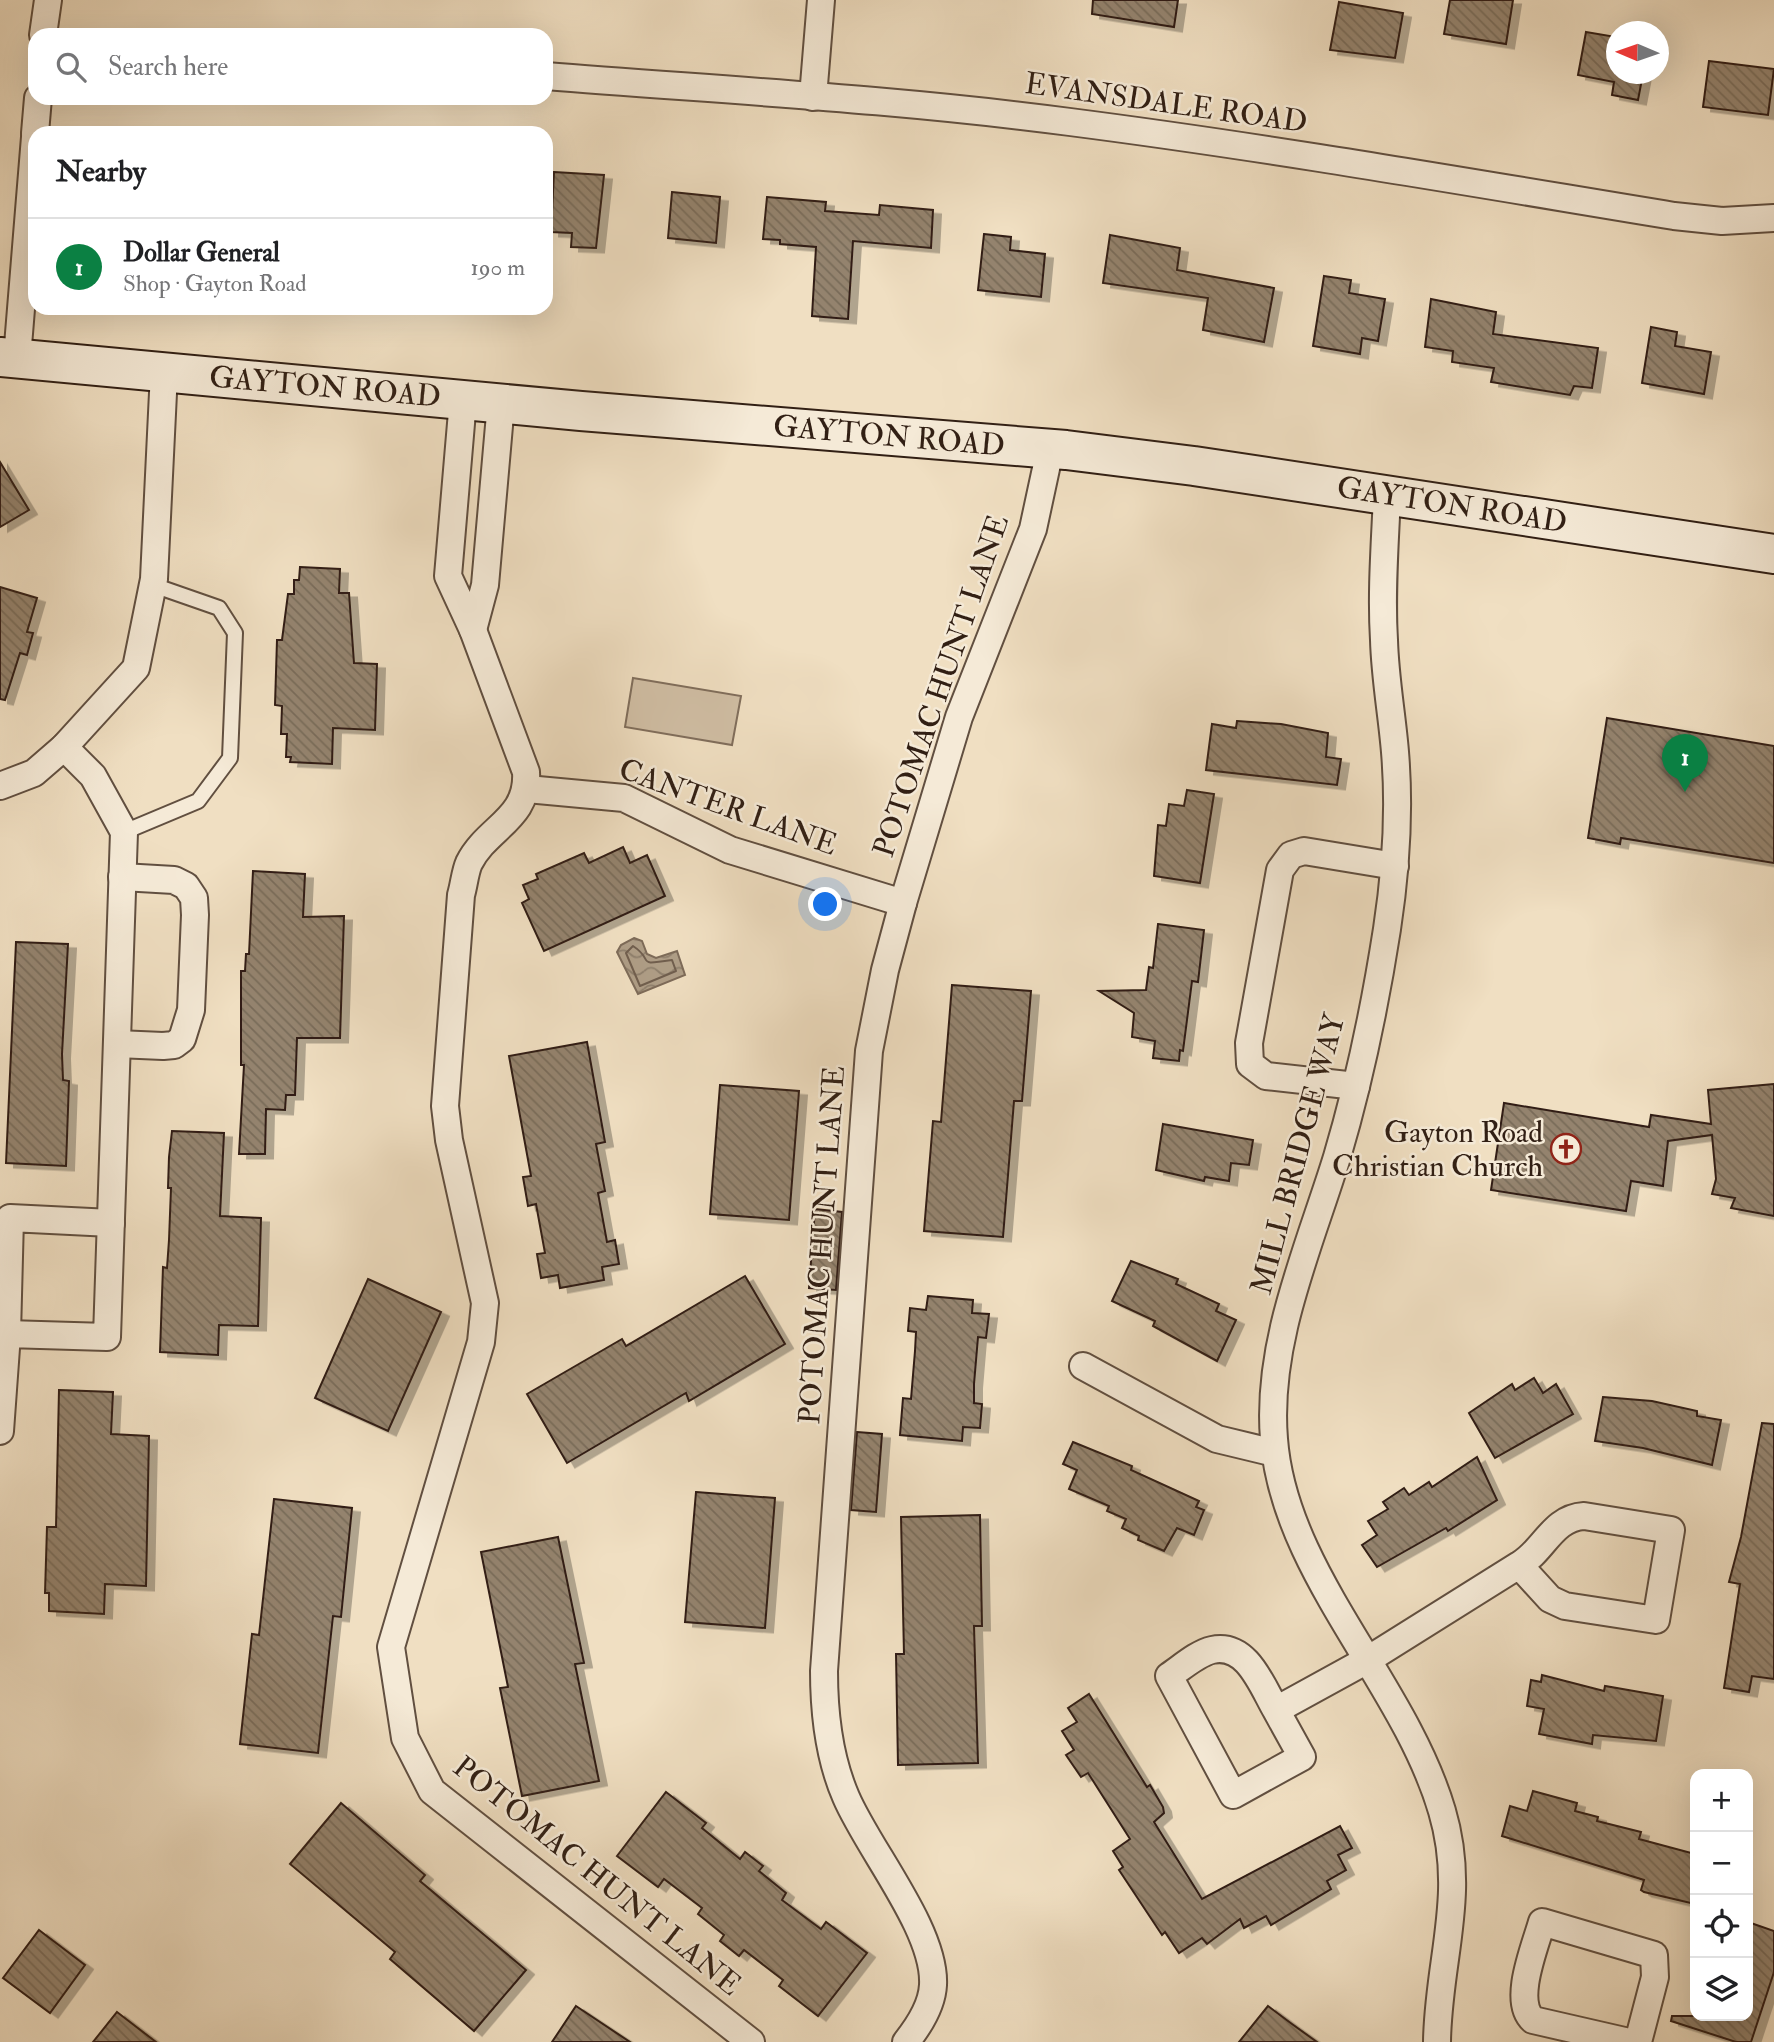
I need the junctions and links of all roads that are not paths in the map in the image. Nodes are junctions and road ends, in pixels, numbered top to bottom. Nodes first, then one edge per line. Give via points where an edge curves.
1 (48, 0) edge
2 (821, 0) edge
3 (44, 28) edge
4 (553, 77) edge
5 (813, 97) junction
6 (37, 105) edge
7 (36, 126) edge
8 (28, 193) edge
9 (1774, 218) edge
10 (8, 358) edge
11 (164, 372) junction
12 (482, 401) junction
13 (1050, 450) junction
14 (1387, 495) junction
15 (1774, 554) edge
16 (153, 585) junction
17 (473, 630) junction
18 (64, 747) junction
19 (0, 786) edge
20 (527, 789) junction
21 (124, 832) junction
22 (1395, 866) junction
23 (122, 877) junction
24 (903, 903) junction
25 (117, 1044) junction
26 (1356, 1086) junction
27 (111, 1223) junction
28 (7, 1334) junction
29 (1083, 1366) dead end
30 (0, 1431) edge
31 (1275, 1453) junction
32 (1519, 1565) junction
33 (1369, 1659) junction
34 (1276, 1710) junction
35 (751, 2042) edge
36 (906, 2042) edge
37 (1437, 2042) edge
38 (1629, 2042) edge
39 (1638, 2042) edge

1 - 3 street
2 - 5 street
4 - 5 street, EVANSDALE ROAD
5 - 9 street, EVANSDALE ROAD via 1070,122 1674,216 1722,221
6 - 7 street
8 - 10 street
10 - 11 street, GAYTON ROAD
11 - 12 street, GAYTON ROAD
11 - 16 street
12 - 13 street, GAYTON ROAD
12 - 17 street via 485,585
12 - 17 street via 448,576
13 - 14 street, GAYTON ROAD
13 - 24 street, POTOMAC HUNT LANE via 1033,529 959,716
14 - 15 street, GAYTON ROAD
14 - 22 street, MILL BRIDGE WAY via 1383,637 1398,794
16 - 18 street via 136,668
16 - 21 lane via 219,608 234,633 230,758 198,801
17 - 20 street via 526,772
18 - 19 street via 34,773
18 - 21 street via 93,776
20 - 24 street, CANTER LANE via 624,798 730,850
20 - 35 street, POTOMAC HUNT LANE via 520,805 469,862 461,895 445,1106 485,1303 481,1342 395,1624 391,1667 405,1738 432,1791
21 - 23 street
22 - 26 street, MILL BRIDGE WAY
22 - 26 street via 1304,850 1291,855 1277,883 1249,1043 1250,1064 1266,1076
23 - 25 street
23 - 25 street via 174,880 186,886 194,898 195,915 191,1010 182,1038 174,1045
24 - 36 street, POTOMAC HUNT LANE via 884,970 869,1051 824,1696 846,1797 930,1956 933,1986 925,2013
25 - 27 street
26 - 31 street, MILL BRIDGE WAY via 1282,1337 1273,1387
27 - 28 street via 107,1337
27 - 28 street via 10,1219
28 - 30 street
29 - 31 street via 1217,1439
31 - 33 street, MILL BRIDGE WAY via 1284,1494 1306,1550
32 - 32 street via 1569,1517 1671,1530 1656,1620 1565,1606 1550,1599
32 - 33 street
33 - 34 street
33 - 37 street, MILL BRIDGE WAY via 1404,1718 1441,1808 1450,1846 1451,1935 1437,2000
34 - 34 street via 1301,1758 1233,1795 1169,1676 1211,1650 1228,1651 1247,1660
38 - 39 street via 1533,2020 1526,2013 1522,1998 1542,1922 1654,1955 1655,1977

